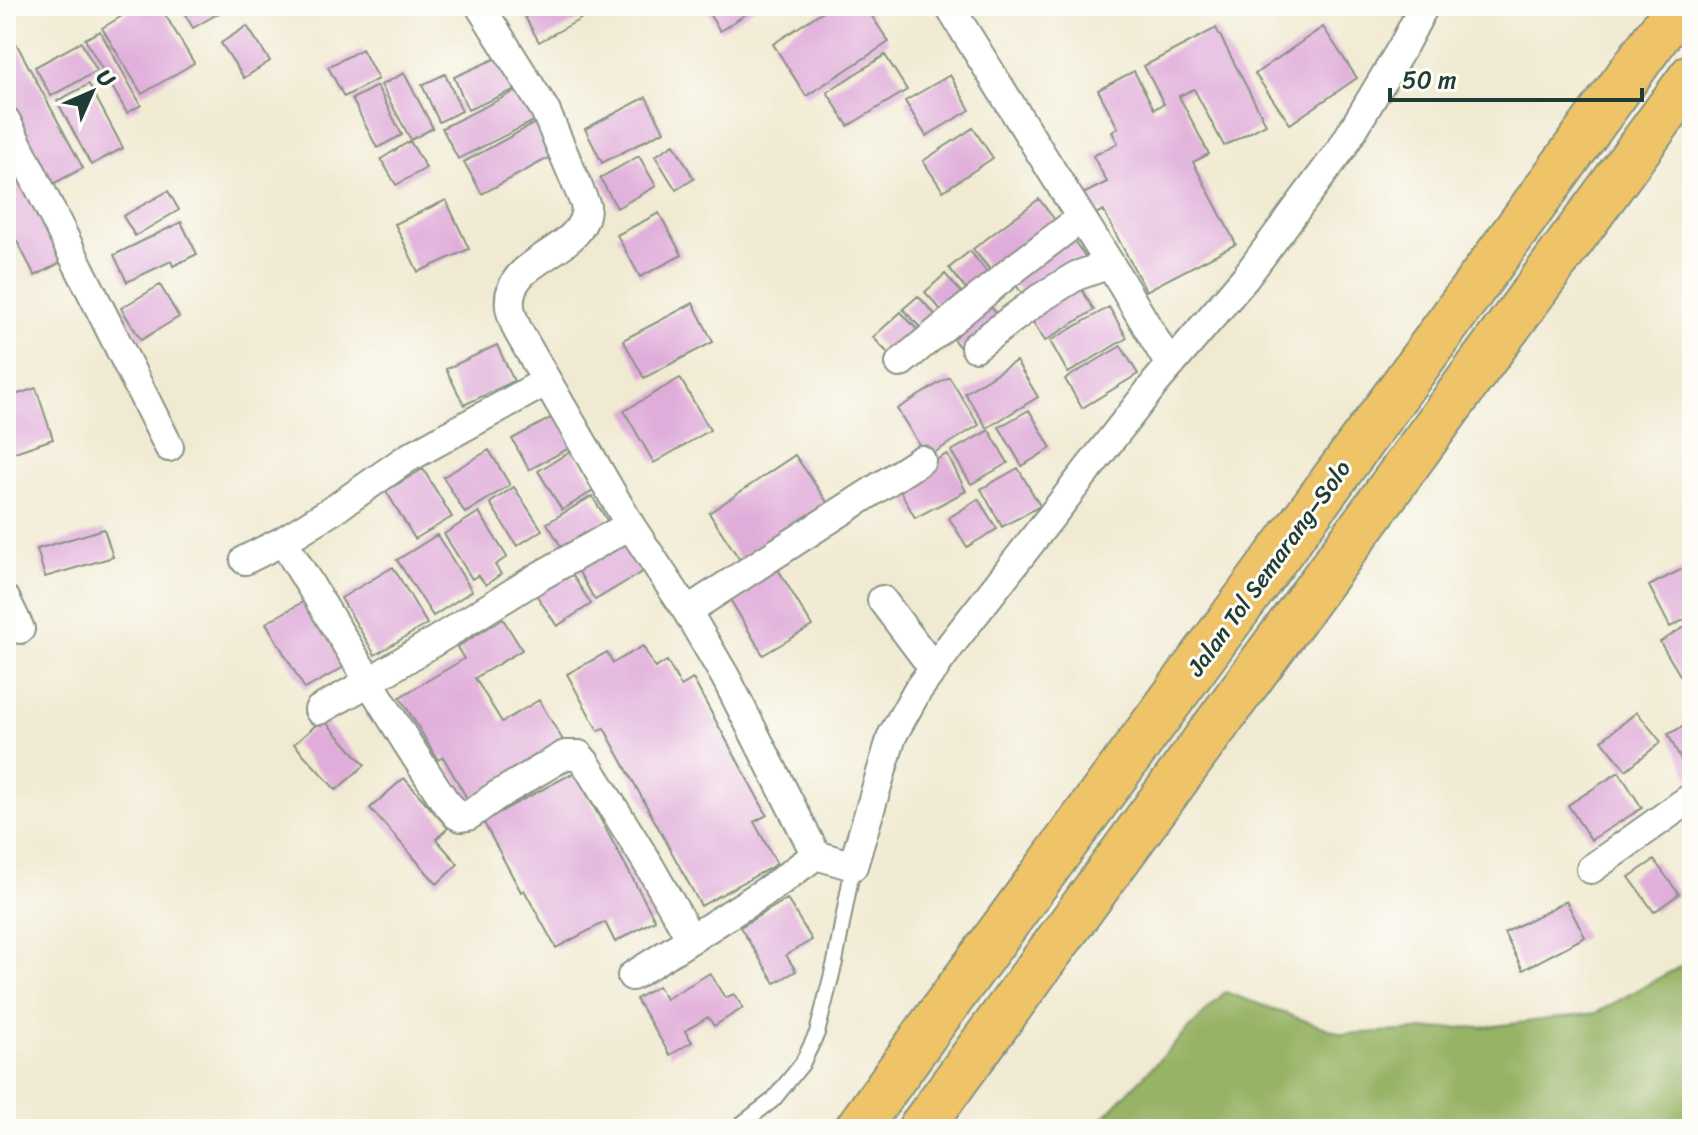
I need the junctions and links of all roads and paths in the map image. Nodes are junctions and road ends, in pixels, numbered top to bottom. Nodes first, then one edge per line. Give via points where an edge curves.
1 (480, 6) edge
2 (949, 6) edge
3 (1424, 6) edge
4 (1679, 6) edge
5 (1692, 76) edge
6 (6, 121) edge
7 (1081, 218) junction
8 (1110, 264) junction
9 (975, 347) dead end
10 (900, 363) dead end
11 (1170, 365) junction
12 (547, 381) junction
13 (169, 447) dead end
14 (921, 460) dead end
15 (630, 525) junction
16 (283, 541) junction
17 (245, 560) dead end
18 (6, 600) edge
19 (882, 600) dead end
20 (687, 611) junction
21 (20, 629) dead end
22 (934, 669) junction
23 (369, 682) junction
24 (319, 710) dead end
25 (1692, 797) edge
26 (816, 855) junction
27 (853, 866) junction
28 (1591, 869) dead end
29 (691, 939) junction
30 (632, 976) dead end
31 (735, 1129) edge
32 (857, 1129) edge
33 (920, 1129) edge

1 - 12 street via 545,110 586,206 575,235 527,268 512,290 509,306 518,331
2 - 7 street
3 - 11 street via 1342,148 1245,278
4 - 32 highway, Jalan Tol Semarang–Solo
5 - 33 highway
6 - 13 street
7 - 8 street
7 - 10 street
8 - 9 street via 1076,276
8 - 11 street
11 - 22 street
12 - 15 street
12 - 16 street via 406,459
14 - 20 street
15 - 20 street
15 - 23 street
16 - 17 street
16 - 23 street
18 - 21 street
19 - 22 street
20 - 26 street
22 - 27 street via 892,736
23 - 24 street
23 - 29 street via 444,800 461,817 565,755 579,755
25 - 28 street
26 - 27 street
26 - 29 street
27 - 31 lane via 817,1033 802,1064 773,1100
29 - 30 street

